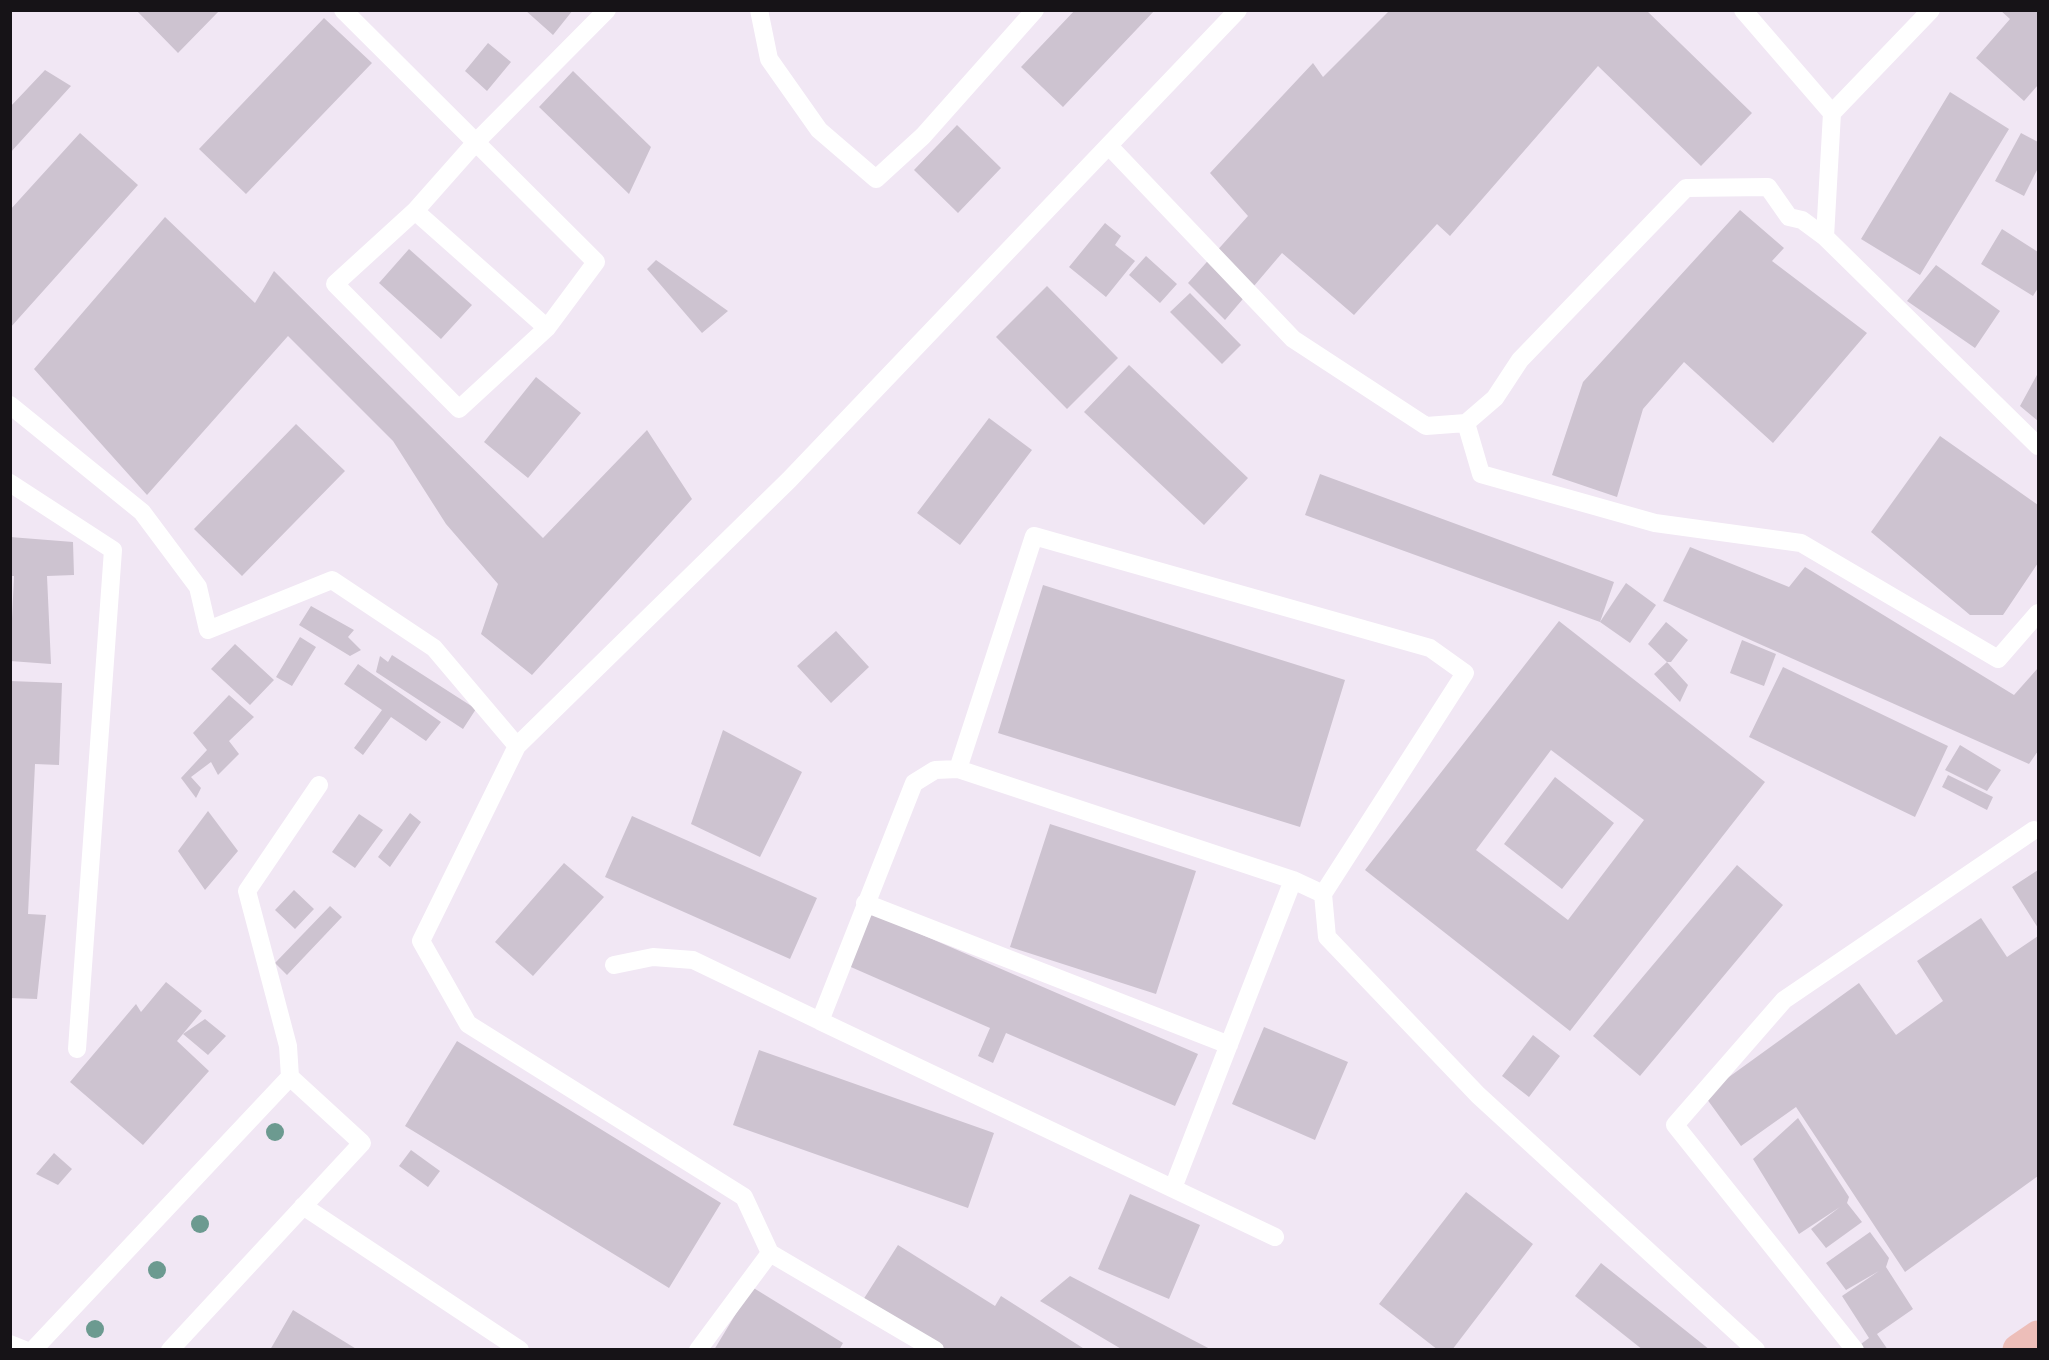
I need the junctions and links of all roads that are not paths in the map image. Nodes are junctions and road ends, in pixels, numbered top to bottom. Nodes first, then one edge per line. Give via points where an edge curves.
1 (343, 10) edge
2 (607, 10) edge
3 (759, 10) edge
4 (1035, 10) edge
5 (1238, 10) edge
6 (1743, 10) edge
7 (1932, 10) edge
8 (1832, 113) junction
9 (477, 141) junction
10 (1109, 146) junction
11 (415, 211) junction
12 (1825, 237) junction
13 (547, 328) junction
14 (10, 405) edge
15 (1466, 423) junction
16 (2038, 446) edge
17 (10, 483) edge
18 (2038, 613) edge
19 (517, 746) junction
20 (958, 769) junction
21 (319, 785) dead end
22 (2034, 830) dead end
23 (1293, 880) junction
24 (1323, 894) junction
25 (865, 903) junction
26 (614, 965) dead end
27 (820, 1022) junction
28 (1229, 1045) junction
29 (77, 1049) dead end
30 (290, 1077) junction
31 (1173, 1188) junction
32 (303, 1206) junction
33 (1275, 1237) dead end
34 (770, 1253) junction
35 (2038, 1336) edge
36 (10, 1344) edge
37 (25, 1350) edge
38 (33, 1350) edge
39 (170, 1350) edge
40 (520, 1350) edge
41 (698, 1350) edge
42 (935, 1350) edge
43 (1756, 1350) edge
44 (1855, 1350) edge
45 (2019, 1350) edge

1 - 9 lane
2 - 9 lane
3 - 4 lane via 769,59 819,130 876,179 924,136
5 - 10 lane
6 - 8 lane
7 - 8 lane
8 - 12 lane
9 - 11 lane
9 - 13 lane via 596,262
10 - 15 lane via 1293,339 1426,426
10 - 19 lane via 789,480
11 - 13 lane
11 - 13 lane via 335,284 459,409
12 - 15 lane via 1802,220 1789,217 1768,187 1686,188 1520,360 1495,398
12 - 16 lane
14 - 19 lane via 142,513 198,587 208,630 332,580 434,648
15 - 18 lane via 1481,474 1655,524 1801,543 1998,659
17 - 29 lane via 113,550
19 - 34 lane via 422,941 468,1024 744,1197
20 - 23 lane
20 - 24 lane via 1034,536 1430,648 1465,673
20 - 25 lane via 935,770 914,783
21 - 30 lane via 247,891 288,1046
22 - 44 lane via 1784,1000 1675,1125
23 - 24 lane
23 - 28 lane
24 - 43 lane via 1327,937 1478,1095
25 - 27 lane
25 - 28 lane
26 - 27 lane via 653,957 693,960
27 - 31 lane
28 - 31 lane
30 - 32 lane via 362,1143
30 - 38 lane
31 - 33 lane
32 - 39 lane
32 - 40 lane
34 - 41 lane
34 - 42 lane
35 - 45 main road
36 - 37 lane

